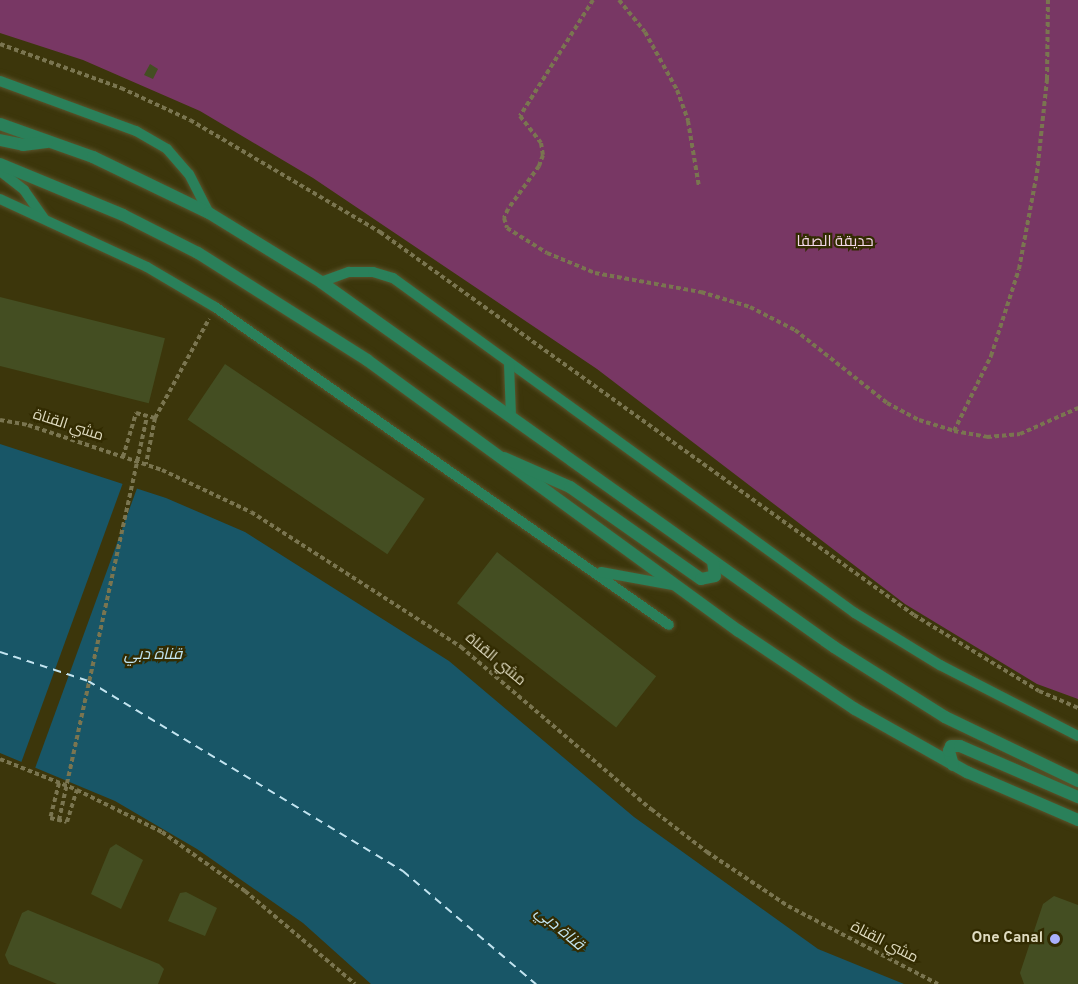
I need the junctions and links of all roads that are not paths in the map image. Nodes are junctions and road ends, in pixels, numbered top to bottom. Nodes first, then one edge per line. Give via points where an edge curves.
1 (0, 81) edge
2 (0, 124) edge
3 (0, 140) edge
4 (51, 141) junction
5 (0, 164) edge
6 (0, 171) edge
7 (0, 200) edge
8 (209, 213) junction
9 (44, 219) junction
10 (321, 282) junction
11 (509, 364) junction
12 (511, 415) junction
13 (494, 455) junction
14 (713, 562) junction
15 (587, 567) junction
16 (682, 587) junction
17 (669, 625) dead end
18 (1078, 736) edge
19 (953, 765) junction
20 (1078, 781) edge
21 (1078, 797) edge
22 (1078, 820) edge

1 - 8 lane via 136,131 167,149 189,174
2 - 4 street
3 - 4 street via 23,145
4 - 8 street
5 - 13 street via 123,215 198,253 367,360
6 - 9 lane via 24,190
7 - 9 lane
8 - 10 street
9 - 15 lane via 147,267 215,307
10 - 11 lane via 362,271 393,278
10 - 12 street
11 - 12 lane
11 - 18 lane via 855,614 940,664
12 - 14 street
13 - 14 street via 570,487 701,579 715,576
13 - 16 street
14 - 20 street via 814,634 945,717
15 - 16 lane via 616,578
15 - 17 lane
16 - 19 street via 793,669
19 - 21 street via 948,751 951,746 960,746
19 - 22 street

